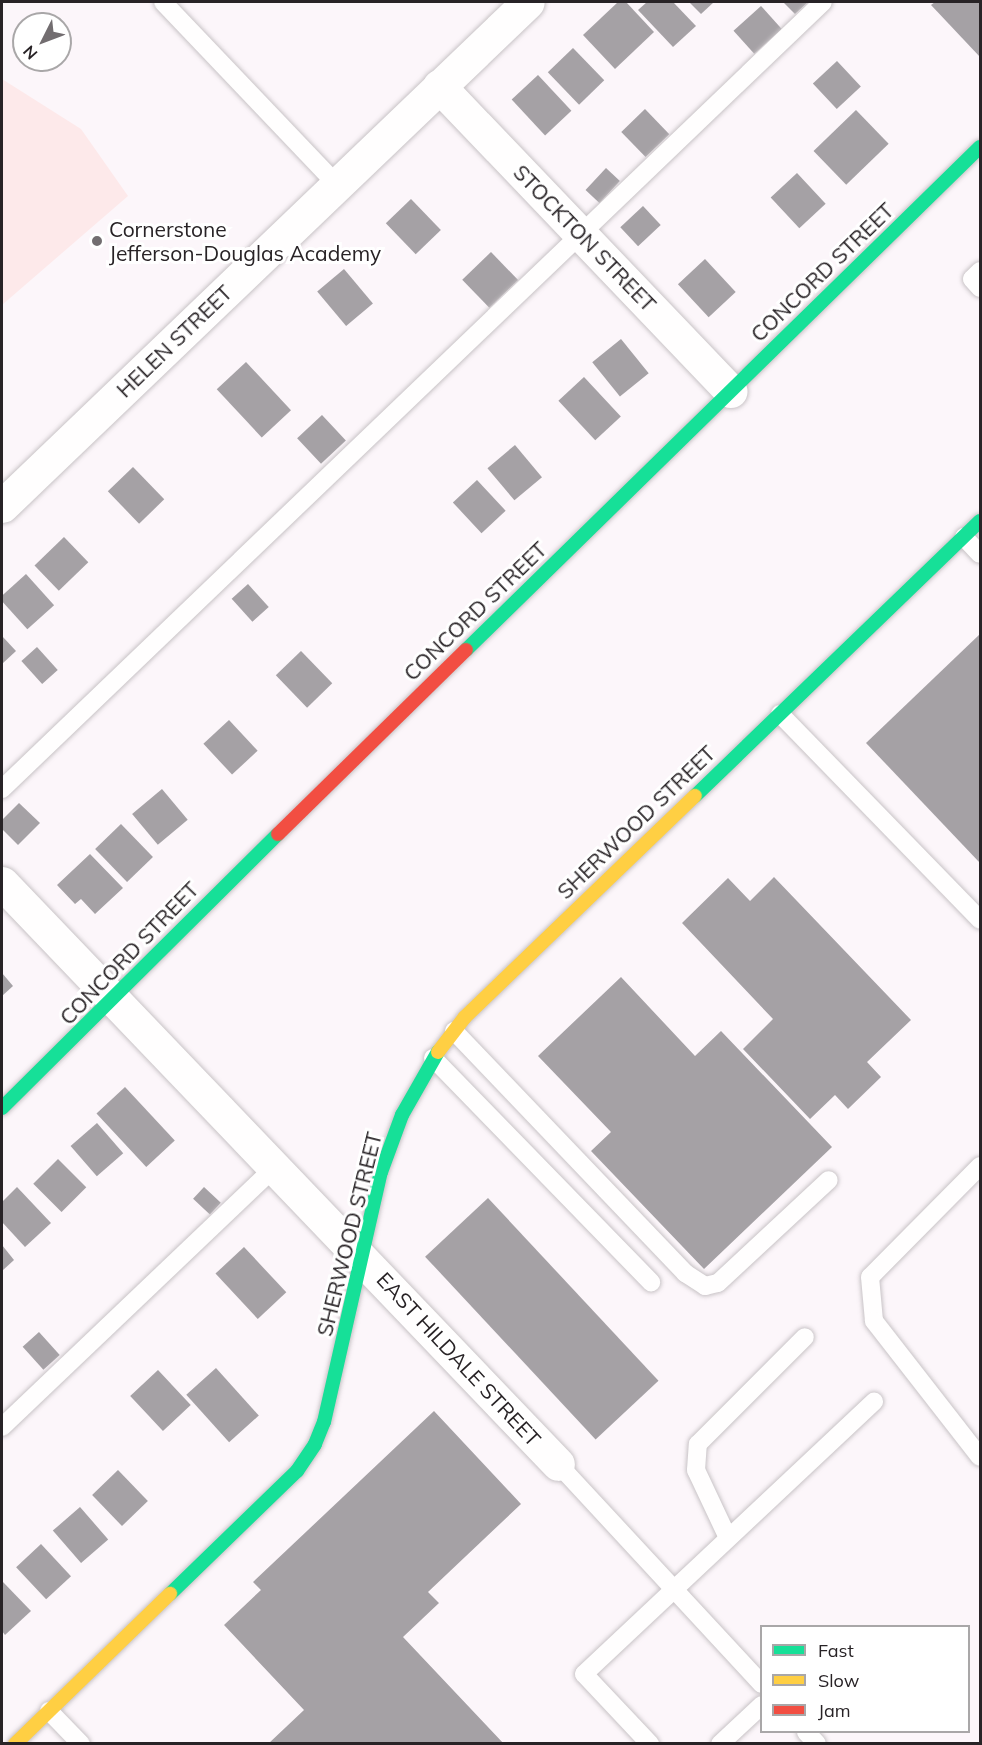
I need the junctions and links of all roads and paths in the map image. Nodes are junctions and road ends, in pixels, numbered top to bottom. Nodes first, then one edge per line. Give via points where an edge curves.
1 (163, 2) edge
2 (528, 2) edge
3 (823, 2) edge
4 (439, 86) junction
5 (981, 147) edge
6 (337, 185) junction
7 (582, 235) junction
8 (981, 271) edge
9 (981, 288) edge
10 (730, 391) junction
11 (2, 506) edge
12 (981, 521) edge
13 (964, 537) junction
14 (981, 554) edge
15 (780, 714) junction
16 (2, 789) edge
17 (2, 883) edge
18 (981, 920) edge
19 (110, 998) junction
20 (454, 1031) junction
21 (433, 1058) junction
22 (2, 1108) edge
23 (981, 1166) edge
24 (274, 1167) junction
25 (829, 1180) dead end
26 (363, 1258) junction
27 (651, 1282) dead end
28 (805, 1337) dead end
29 (874, 1402) dead end
30 (2, 1427) edge
31 (981, 1457) edge
32 (558, 1464) joint
33 (728, 1538) junction
34 (673, 1588) junction
35 (760, 1681) edge
36 (760, 1707) edge
37 (49, 1711) junction
38 (15, 1743) edge
39 (81, 1743) edge
40 (650, 1743) edge
41 (720, 1743) edge

1 - 6 lane
2 - 4 street, HELEN STREET
3 - 7 lane
4 - 6 street, HELEN STREET
4 - 7 street, STOCKTON STREET
5 - 10 street, CONCORD STREET
6 - 11 street, HELEN STREET
7 - 10 street, STOCKTON STREET
7 - 16 lane
8 - 9 lane via 972,279
10 - 19 street, CONCORD STREET
12 - 13 street, SHERWOOD STREET
13 - 14 lane
13 - 15 street, SHERWOOD STREET
15 - 18 lane
15 - 20 street, SHERWOOD STREET
17 - 19 street, EAST HILDALE STREET
19 - 22 street, CONCORD STREET via 92,1022
19 - 24 street, EAST HILDALE STREET
20 - 21 street, SHERWOOD STREET
20 - 25 lane via 685,1273 705,1286 718,1283
21 - 26 street, SHERWOOD STREET via 402,1115 385,1162
21 - 27 lane
23 - 31 lane via 870,1277 874,1322
24 - 26 street, EAST HILDALE STREET
24 - 30 lane
26 - 32 street, EAST HILDALE STREET
26 - 37 street, SHERWOOD STREET via 324,1422 297,1471
28 - 33 lane via 698,1444 696,1470
29 - 33 lane
32 - 34 lane, EAST HILDALE STREET
33 - 34 lane
34 - 35 lane, EAST HILDALE STREET
34 - 40 lane via 584,1674
36 - 41 lane
37 - 38 street, SHERWOOD STREET
37 - 39 lane

